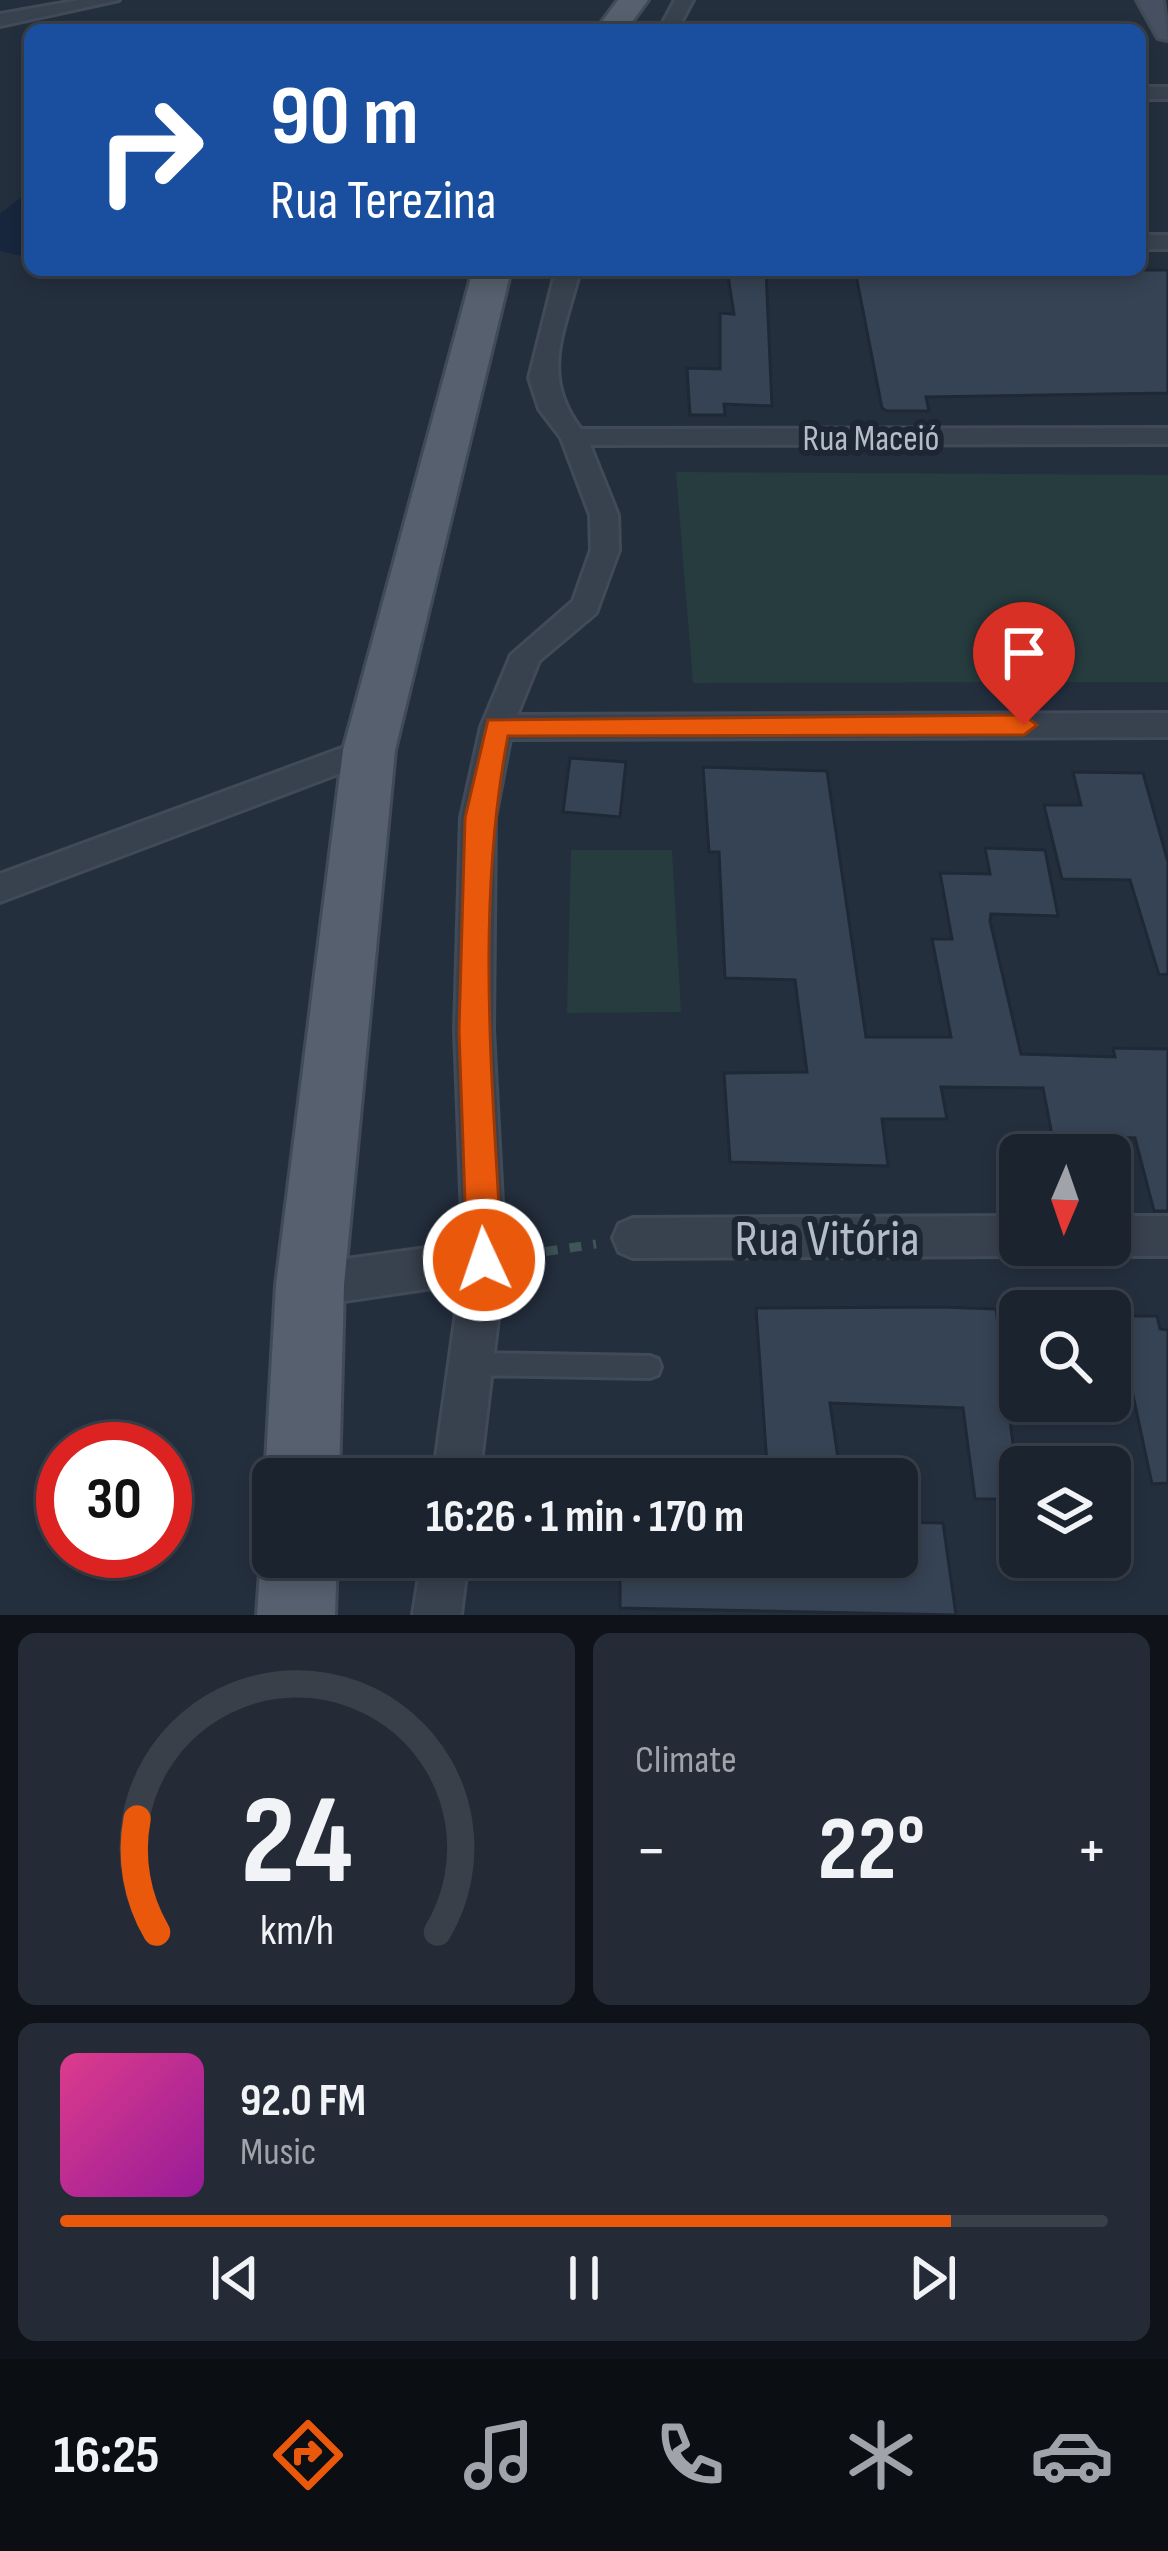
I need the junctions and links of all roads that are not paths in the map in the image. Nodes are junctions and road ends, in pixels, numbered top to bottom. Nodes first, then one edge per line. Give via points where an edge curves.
1 (110, 0) edge
2 (1150, 0) edge
3 (0, 20) edge
4 (1168, 32) edge
5 (478, 276) edge
6 (567, 276) edge
7 (1168, 436) edge
8 (574, 437) junction
9 (1168, 725) edge
10 (497, 727) junction
11 (369, 750) junction
12 (0, 888) edge
13 (999, 1236) edge
14 (1131, 1236) edge
15 (1168, 1236) edge
16 (633, 1238) road end
17 (484, 1260) junction
18 (310, 1285) junction
19 (471, 1364) junction
20 (650, 1367) dead end
21 (303, 1458) edge
22 (459, 1458) edge
23 (298, 1578) edge
24 (442, 1578) edge
25 (296, 1615) edge
26 (437, 1615) edge

1 - 3 street
2 - 4 street
5 - 11 main road
6 - 8 street via 542,378
7 - 8 street, Rua Maceió
8 - 10 street via 604,515 605,550 586,606 526,655
9 - 10 street
10 - 17 street via 478,842 474,1030
11 - 12 street
11 - 18 main road
13 - 16 street, Rua Vitória
14 - 15 street
17 - 18 street
17 - 19 street
18 - 21 main road
19 - 20 lane
19 - 22 street
23 - 25 main road
24 - 26 street

